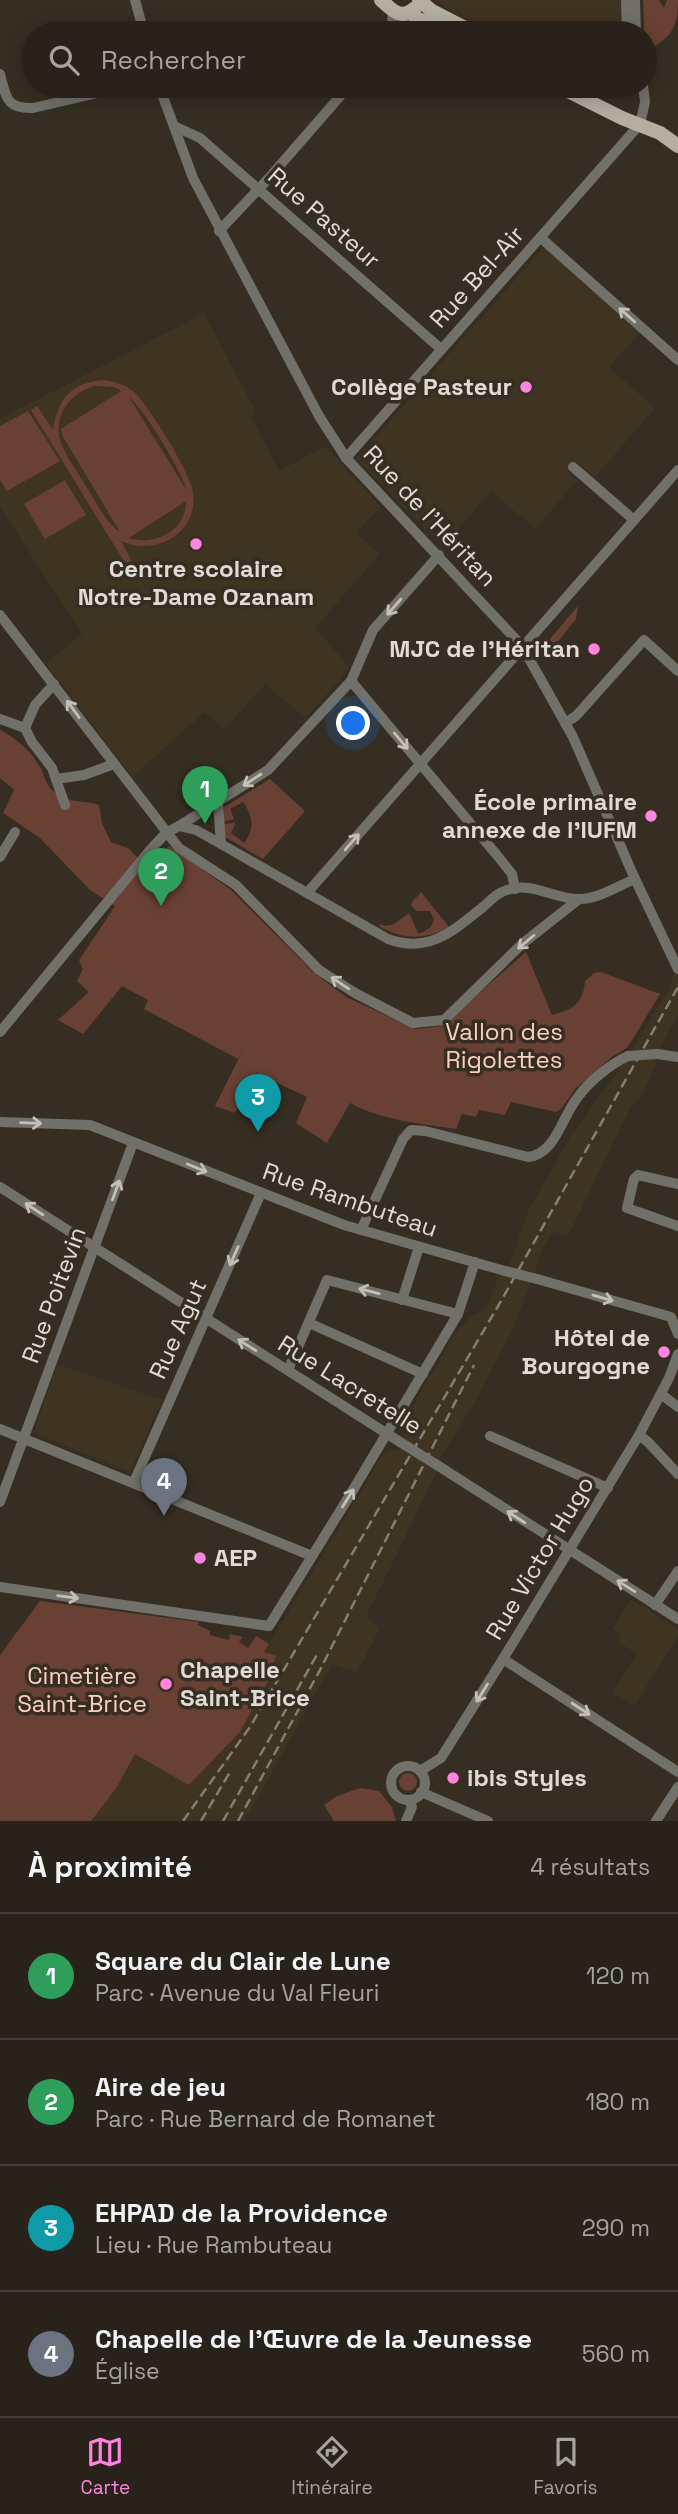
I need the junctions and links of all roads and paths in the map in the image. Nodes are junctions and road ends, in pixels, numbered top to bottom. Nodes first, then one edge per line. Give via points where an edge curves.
1 (135, 0) edge
2 (626, 0) edge
3 (635, 0) edge
4 (400, 6) edge
5 (141, 21) edge
6 (424, 21) edge
7 (452, 21) edge
8 (627, 21) edge
9 (636, 21) edge
10 (0, 74) edge
11 (2, 95) edge
12 (76, 98) edge
13 (164, 98) edge
14 (339, 98) edge
15 (584, 98) edge
16 (598, 98) edge
17 (644, 98) edge
18 (640, 124) junction
19 (174, 126) junction
20 (678, 146) edge
21 (259, 189) junction
22 (219, 230) junction
23 (541, 238) junction
24 (441, 349) junction
25 (678, 360) edge
26 (346, 458) junction
27 (573, 467) dead end
28 (678, 470) edge
29 (634, 520) junction
30 (439, 555) junction
31 (0, 615) edge
32 (522, 646) junction
33 (678, 671) edge
34 (351, 681) junction
35 (54, 684) junction
36 (0, 719) edge
37 (565, 723) junction
38 (25, 728) junction
39 (114, 764) junction
40 (420, 764) junction
41 (56, 779) junction
42 (218, 802) junction
43 (65, 805) dead end
44 (179, 826) junction
45 (15, 832) dead end
46 (166, 833) junction
47 (221, 844) junction
48 (0, 857) edge
49 (635, 879) junction
50 (515, 889) junction
51 (307, 893) junction
52 (579, 899) junction
53 (676, 966) edge
54 (0, 1032) edge
55 (678, 1057) edge
56 (0, 1122) edge
57 (133, 1143) junction
58 (678, 1184) edge
59 (0, 1187) edge
60 (261, 1193) junction
61 (678, 1226) edge
62 (361, 1230) junction
63 (419, 1247) junction
64 (94, 1248) junction
65 (475, 1262) junction
66 (402, 1300) junction
67 (458, 1314) junction
68 (205, 1320) junction
69 (309, 1323) junction
70 (678, 1334) edge
71 (678, 1354) edge
72 (288, 1370) junction
73 (423, 1374) junction
74 (661, 1394) junction
75 (678, 1407) edge
76 (0, 1429) edge
77 (387, 1434) junction
78 (639, 1435) junction
79 (491, 1436) dead end
80 (24, 1438) junction
81 (678, 1474) edge
82 (134, 1482) junction
83 (608, 1488) junction
84 (0, 1502) edge
85 (569, 1551) junction
86 (312, 1556) junction
87 (678, 1570) edge
88 (0, 1587) edge
89 (655, 1605) junction
90 (678, 1619) edge
91 (503, 1659) junction
92 (420, 1772) junction
93 (678, 1772) edge
94 (678, 1787) edge
95 (422, 1792) junction
96 (409, 1800) junction
97 (406, 1821) edge
98 (488, 1821) edge
99 (656, 1821) edge

1 - 5 street
2 - 8 street
3 - 9 street
4 - 6 main road
4 - 7 main road via 432,11
10 - 11 street
11 - 12 street via 21,108
13 - 19 street, Rue de l'Héritan
14 - 21 street
15 - 18 main road
16 - 18 main road
17 - 18 street
18 - 20 main road
18 - 23 street, Rue Bel-Air
19 - 21 street, Rue Pasteur via 200,138
19 - 22 street, Rue de l'Héritan
21 - 22 street
21 - 24 street, Rue Pasteur
22 - 26 street, Rue de l'Héritan
23 - 24 street, Rue Bel-Air
25 -> 23 street
24 - 26 street, Rue Bel-Air
26 - 30 street, Rue de l'Héritan
27 - 29 street
28 - 29 street
29 - 32 street
30 - 32 street, Rue de l'Héritan
30 -> 34 street via 373,630
31 - 35 street
32 - 37 street, Rue de l'Héritan
32 - 40 street
33 - 37 street via 644,640
34 -> 40 street
34 -> 42 street via 268,769
35 - 38 street via 35,705
39 -> 35 street
36 - 38 street
37 - 49 street, Rue de l'Héritan
38 - 41 street
39 - 41 street
39 - 46 street
40 - 50 street via 512,874
51 -> 40 street
41 - 43 street
42 - 44 street
42 - 47 street
44 - 46 street
44 - 47 street
45 - 48 street
52 -> 46 street via 522,944 444,1020 413,1023 319,970 236,885 181,849
46 - 54 street
47 - 51 street
49 - 52 street
49 - 53 street, Rue de l'Héritan
50 - 51 street via 501,892 442,938 410,945 388,939
50 - 52 street via 535,888
55 - 62 street, bridge via 628,1056 614,1064 578,1096 539,1156 411,1130
56 -> 57 street, Rue Rambuteau via 90,1125
57 -> 60 street, Rue Rambuteau
64 -> 57 street, Rue Poitevin
58 - 61 street via 638,1175 627,1208
64 -> 59 street, Rue Lacretelle
60 - 62 street, Rue Rambuteau
60 -> 68 street, Rue Agut
62 - 63 street, Rue Rambuteau
63 - 65 street, Rue Rambuteau
63 - 66 street
64 - 68 street, Rue Lacretelle
64 - 80 street, Rue Poitevin
65 - 67 street
65 -> 70 street, Rue Rambuteau, bridge via 671,1317
66 - 67 street
66 -> 69 street via 327,1280
67 - 73 street
72 -> 68 street, Rue Lacretelle
68 - 82 street, Rue Agut
69 - 72 street
69 - 73 street
71 - 74 street, Rue Victor Hugo
72 - 77 street, Rue Lacretelle
73 - 77 street
74 - 75 street
74 - 78 street, Rue Victor Hugo
76 - 80 street
85 -> 77 street, Rue Lacretelle, bridge
86 -> 77 street
78 - 81 street
78 - 83 street, Rue Victor Hugo
79 - 83 street
80 - 82 street
80 - 84 street, Rue Poitevin
82 - 86 street
83 - 85 street, Rue Victor Hugo
89 -> 85 street, Rue Lacretelle
85 - 91 street, Rue Victor Hugo
88 -> 86 street via 269,1626
87 - 89 street
89 - 90 street, Rue Lacretelle
91 -> 92 street, Rue Victor Hugo via 441,1758
91 -> 93 street
92 - 95 street
92 - 96 street via 409,1766 393,1774 394,1793
94 - 99 street
95 - 96 street
95 - 98 street
96 - 97 street via 412,1807

